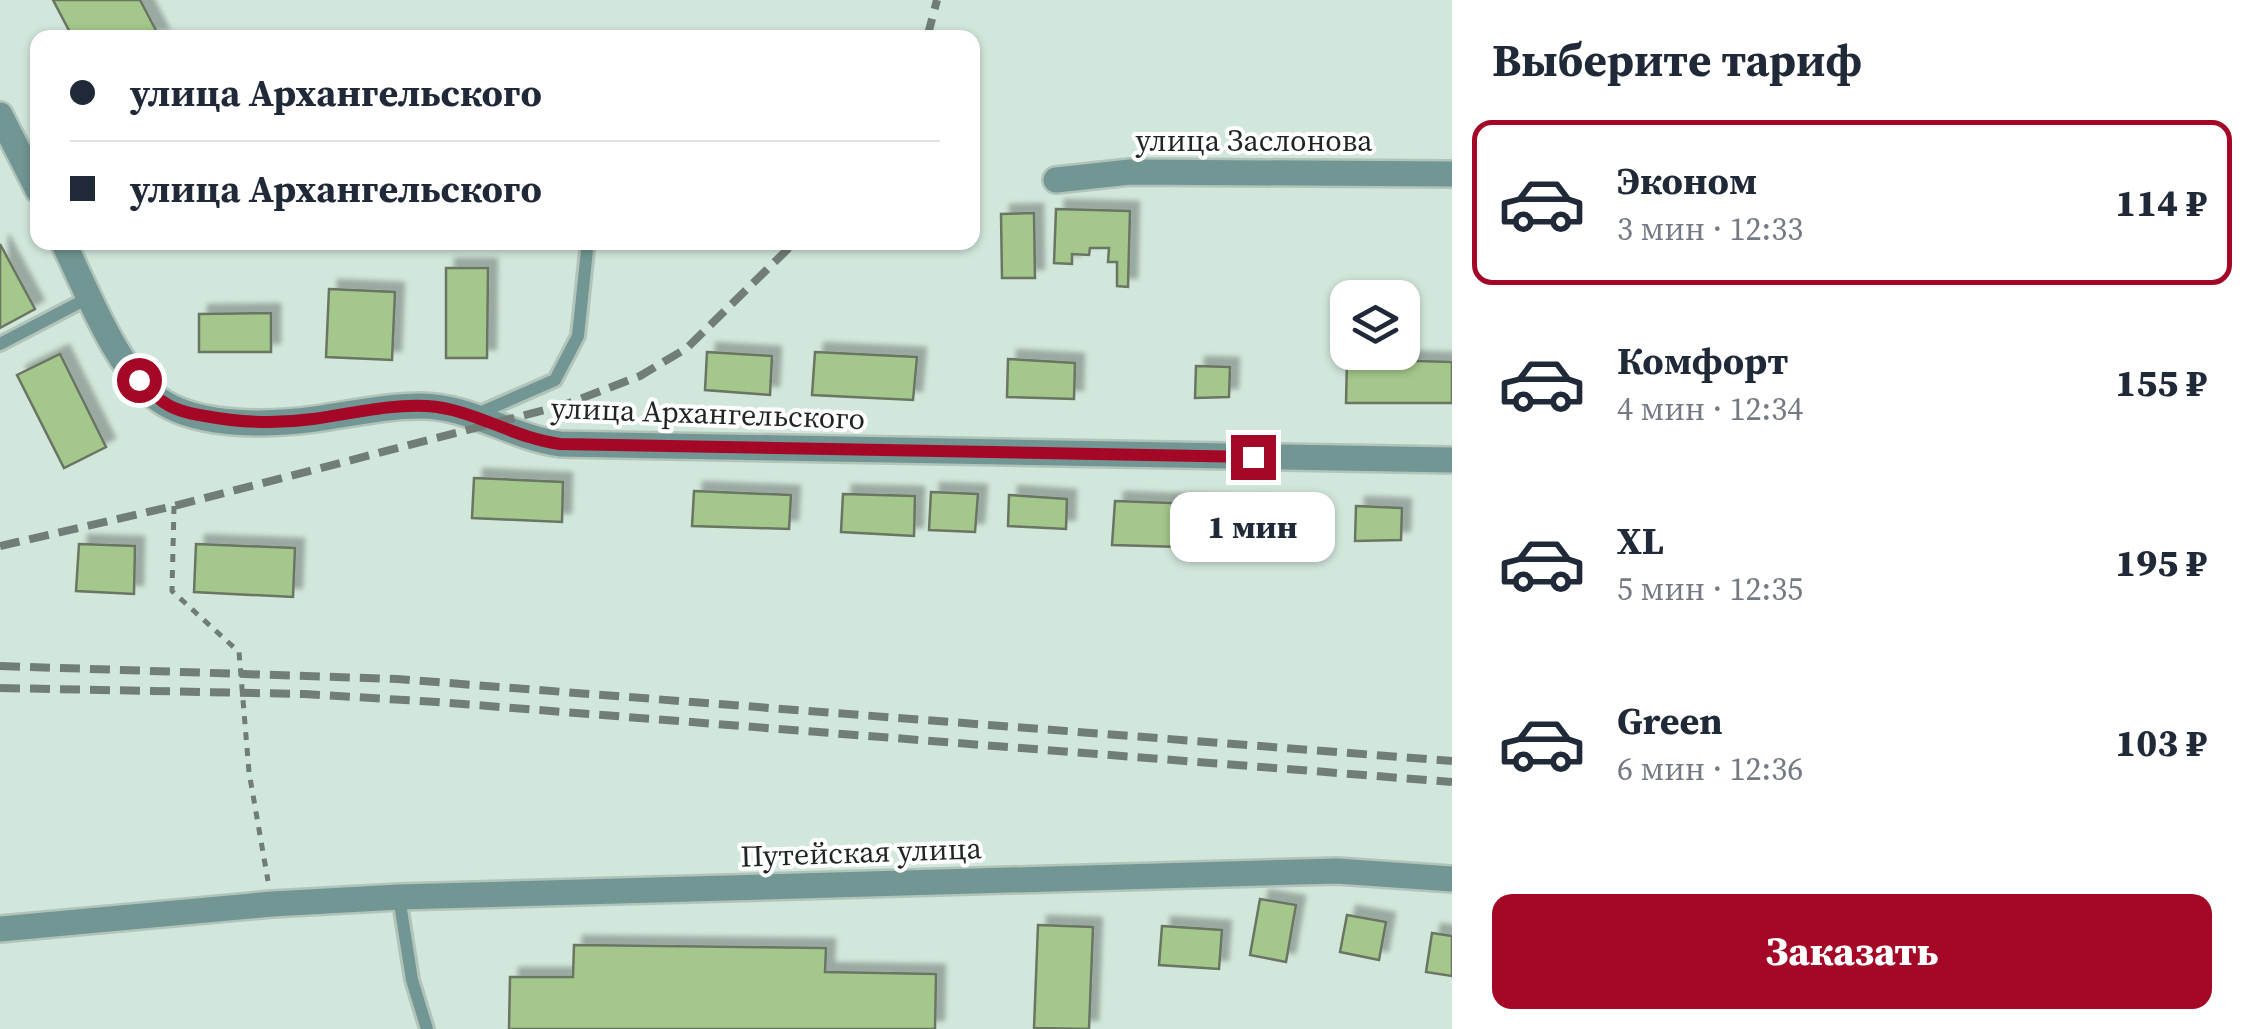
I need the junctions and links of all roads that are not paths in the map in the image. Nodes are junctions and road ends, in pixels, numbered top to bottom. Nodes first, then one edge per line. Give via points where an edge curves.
1 (0, 115) edge
2 (30, 174) edge
3 (1452, 174) edge
4 (1056, 180) dead end
5 (68, 250) edge
6 (588, 250) dead end
7 (90, 297) junction
8 (0, 344) edge
9 (473, 416) junction
10 (1452, 460) edge
11 (1452, 878) edge
12 (399, 897) junction
13 (0, 928) edge
14 (427, 1029) edge

1 - 2 street
3 - 4 street, улица Заслонова via 1130,172
5 - 7 street, улица Архангельского
6 - 9 lane via 578,336 555,380
7 - 8 lane
7 - 9 street, улица Архангельского via 139,380 164,403 194,414 263,424 424,406
9 - 10 street, улица Архангельского via 560,444
11 - 12 street, Путейская улица via 1338,872
12 - 13 street, Путейская улица
12 - 14 lane

